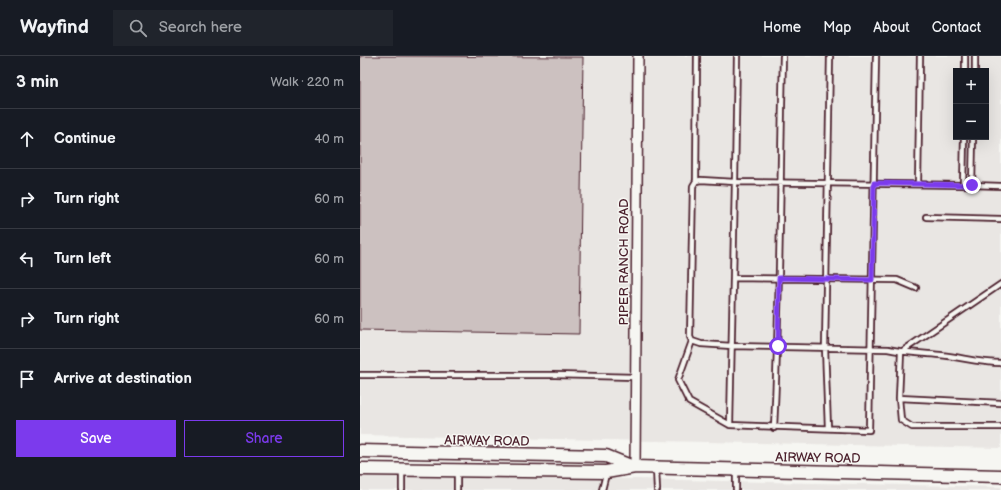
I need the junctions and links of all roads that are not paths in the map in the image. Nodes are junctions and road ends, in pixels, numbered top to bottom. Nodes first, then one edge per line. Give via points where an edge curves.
1 (638, 56) edge
2 (697, 56) edge
3 (736, 56) edge
4 (783, 56) edge
5 (830, 56) edge
6 (876, 56) edge
7 (920, 56) edge
8 (965, 56) edge
9 (975, 56) edge
10 (965, 68) edge
11 (975, 68) edge
12 (964, 140) edge
13 (973, 140) edge
14 (696, 181) junction
15 (735, 182) junction
16 (780, 182) junction
17 (828, 182) junction
18 (874, 183) junction
19 (918, 184) junction
20 (963, 185) junction
21 (972, 185) junction
22 (1001, 186) edge
23 (926, 217) dead end
24 (1001, 219) edge
25 (733, 278) junction
26 (779, 278) junction
27 (826, 279) junction
28 (872, 280) junction
29 (1001, 284) edge
30 (916, 288) dead end
31 (692, 341) junction
32 (732, 346) junction
33 (778, 346) junction
34 (825, 347) junction
35 (870, 349) junction
36 (901, 352) junction
37 (1001, 363) edge
38 (360, 375) edge
39 (635, 378) junction
40 (899, 398) junction
41 (1001, 403) edge
42 (730, 425) junction
43 (1001, 427) edge
44 (774, 428) junction
45 (828, 428) junction
46 (360, 451) edge
47 (634, 467) junction
48 (656, 468) junction
49 (360, 469) edge
50 (402, 470) junction
51 (736, 470) junction
52 (457, 471) junction
53 (606, 472) junction
54 (1001, 476) edge
55 (402, 490) edge
56 (458, 490) edge
57 (602, 490) edge
58 (657, 490) edge
59 (736, 490) edge

1 - 39 street, PIPER RANCH ROAD
2 - 14 lane
3 - 15 lane
4 - 16 lane
5 - 17 lane
6 - 18 lane
7 - 19 lane
8 - 10 lane
9 - 11 lane
12 - 20 lane
13 - 21 lane
14 - 15 lane
14 - 31 lane via 693,186 690,337
15 - 16 lane
15 - 25 lane
16 - 17 lane
16 - 26 lane
17 - 18 lane
17 - 27 lane
18 - 19 lane
18 - 28 lane
19 - 20 lane
20 - 21 lane
21 - 22 lane
23 - 24 lane
25 - 26 lane
25 - 32 lane
26 - 27 lane
26 - 33 lane
27 - 28 lane
27 - 34 lane
28 - 30 lane via 897,280
28 - 35 lane
29 - 36 lane
31 - 32 lane
31 - 42 lane via 678,380 689,402
32 - 33 lane
32 - 42 lane
33 - 34 lane
33 - 44 lane
34 - 35 lane
34 - 45 lane
35 - 36 lane
35 - 45 lane via 869,430
36 - 37 lane
36 - 40 lane
38 - 39 lane via 555,375
39 - 47 street, PIPER RANCH ROAD
40 - 41 lane
40 - 43 lane via 901,420 912,426
42 - 44 lane
44 - 45 lane
46 - 47 street, AIRWAY ROAD via 606,456
47 - 48 street, AIRWAY ROAD
47 - 53 street, AIRWAY ROAD
48 - 51 street, AIRWAY ROAD
48 - 58 lane
49 - 50 street, AIRWAY ROAD
50 - 52 street, AIRWAY ROAD
50 - 55 lane
51 - 54 street, AIRWAY ROAD
51 - 59 lane
52 - 53 street, AIRWAY ROAD
52 - 56 lane
53 - 57 lane

